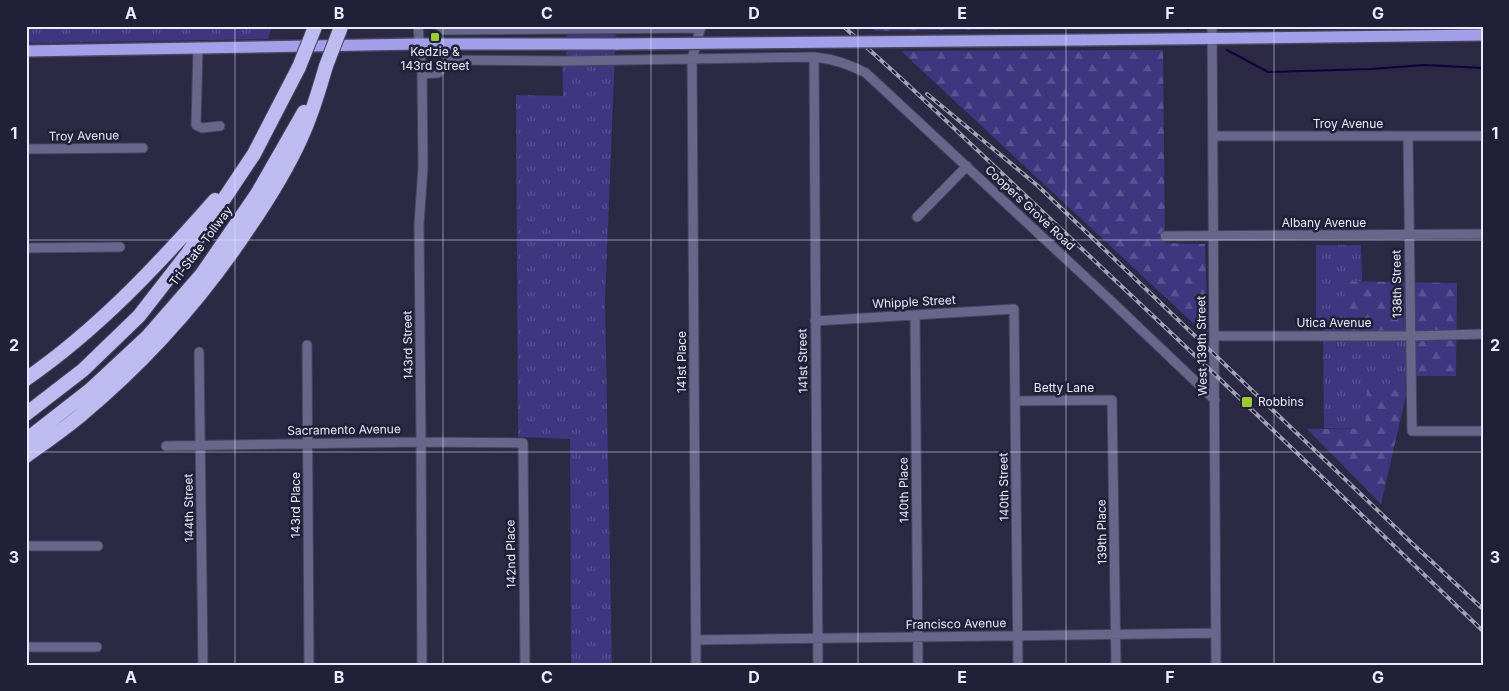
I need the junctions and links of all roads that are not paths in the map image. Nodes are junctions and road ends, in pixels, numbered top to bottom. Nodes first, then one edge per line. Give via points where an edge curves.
1 (315, 26) edge
2 (342, 26) edge
3 (418, 26) edge
4 (440, 26) edge
5 (1212, 26) edge
6 (567, 27) edge
7 (701, 27) edge
8 (1411, 31) edge
9 (1483, 35) edge
10 (1212, 39) junction
11 (418, 44) junction
12 (198, 48) junction
13 (26, 51) edge
14 (814, 57) junction
15 (692, 59) junction
16 (326, 66) junction
17 (422, 74) junction
18 (220, 126) dead end
19 (1213, 136) junction
20 (1408, 136) junction
21 (1483, 136) edge
22 (142, 148) dead end
23 (26, 150) edge
24 (254, 154) junction
25 (966, 166) junction
26 (917, 217) dead end
27 (1483, 234) edge
28 (1409, 235) junction
29 (1165, 236) dead end
30 (1214, 236) junction
31 (120, 247) dead end
32 (26, 248) edge
33 (1014, 310) joint
34 (915, 315) junction
35 (815, 321) junction
36 (1483, 334) edge
37 (1215, 336) junction
38 (1410, 336) junction
39 (306, 345) dead end
40 (200, 352) dead end
41 (26, 379) edge
42 (1112, 400) joint
43 (1216, 400) junction
44 (1015, 401) junction
45 (26, 414) edge
46 (1483, 431) edge
47 (26, 440) edge
48 (421, 442) junction
49 (308, 443) junction
50 (523, 443) joint
51 (166, 446) dead end
52 (200, 446) junction
53 (26, 456) edge
54 (26, 546) edge
55 (98, 546) dead end
56 (1216, 633) junction
57 (1115, 634) junction
58 (1018, 636) junction
59 (918, 637) junction
60 (818, 638) junction
61 (696, 640) junction
62 (26, 647) edge
63 (97, 647) dead end
64 (203, 665) edge
65 (309, 665) edge
66 (422, 665) edge
67 (525, 665) edge
68 (696, 665) edge
69 (818, 665) edge
70 (918, 665) edge
71 (1018, 665) edge
72 (1116, 665) edge
73 (1216, 665) edge

1 - 24 highway, Tri-State Tollway, bridge via 299,67
2 - 16 highway, Tri-State Tollway, bridge
3 - 11 street, 143rd Street
4 - 6 street via 444,30
5 - 10 street, West 139th Street
6 - 7 street
7 - 15 street, 141st Place
8 - 9 main road
8 - 10 main road
10 - 11 main road, bridge
10 - 19 street, West 139th Street
11 - 12 main road
11 - 17 street, 143rd Street
12 - 13 main road
12 - 18 street via 196,126
14 - 15 street, Coopers Grove Road
14 - 25 street, Coopers Grove Road via 842,62 866,72
14 - 35 street, 141st Street
15 - 17 street, Coopers Grove Road via 453,60 438,73
15 - 61 street, 141st Place
16 - 47 highway, Tri-State Tollway via 257,194 202,274 148,336 112,370
16 - 53 highway via 293,154 264,205 219,271 135,366 81,416
17 - 48 street, 143rd Street via 423,167 418,224
19 - 20 street, Troy Avenue
19 - 30 street, West 139th Street
20 - 21 street, Troy Avenue
20 - 28 street, 138th Street
22 - 23 street, Troy Avenue
24 - 41 highway via 148,274 84,334
24 - 45 highway, Tri-State Tollway via 188,253 139,316 83,370
25 - 26 street
25 - 43 street, Coopers Grove Road
27 - 28 street, Albany Avenue
28 - 30 street, Albany Avenue
28 - 38 street, 138th Street
29 - 30 street, Albany Avenue
30 - 37 street, West 139th Street
31 - 32 street
33 - 34 street, Whipple Street
33 - 44 street, 140th Street
34 - 35 street, Whipple Street
34 - 59 street, 140th Place
35 - 60 street, 141st Street
36 - 38 street, Utica Avenue
37 - 38 street, Utica Avenue
37 - 43 street, West 139th Street
38 - 46 street, 138th Street via 1412,431
39 - 49 street, 143rd Place
40 - 52 street, 144th Street
42 - 44 street, Betty Lane
42 - 57 street, 139th Place
43 - 56 street, West 139th Street
44 - 58 street, 140th Street
48 - 49 street, Sacramento Avenue
48 - 50 street, Sacramento Avenue
48 - 66 street, 143rd Street
49 - 52 street, Sacramento Avenue
49 - 65 street, 143rd Place
50 - 67 street, 142nd Place
51 - 52 street, Sacramento Avenue
52 - 64 street, 144th Street
54 - 55 street
56 - 57 street, Francisco Avenue
56 - 73 street, West 139th Street
57 - 58 street, Francisco Avenue
57 - 72 street, 139th Place
58 - 59 street, Francisco Avenue
58 - 71 street, 140th Street
59 - 60 street, Francisco Avenue
59 - 70 street, 140th Place
60 - 61 street, Francisco Avenue
60 - 69 street, 141st Street
61 - 68 street, 141st Place
62 - 63 street

